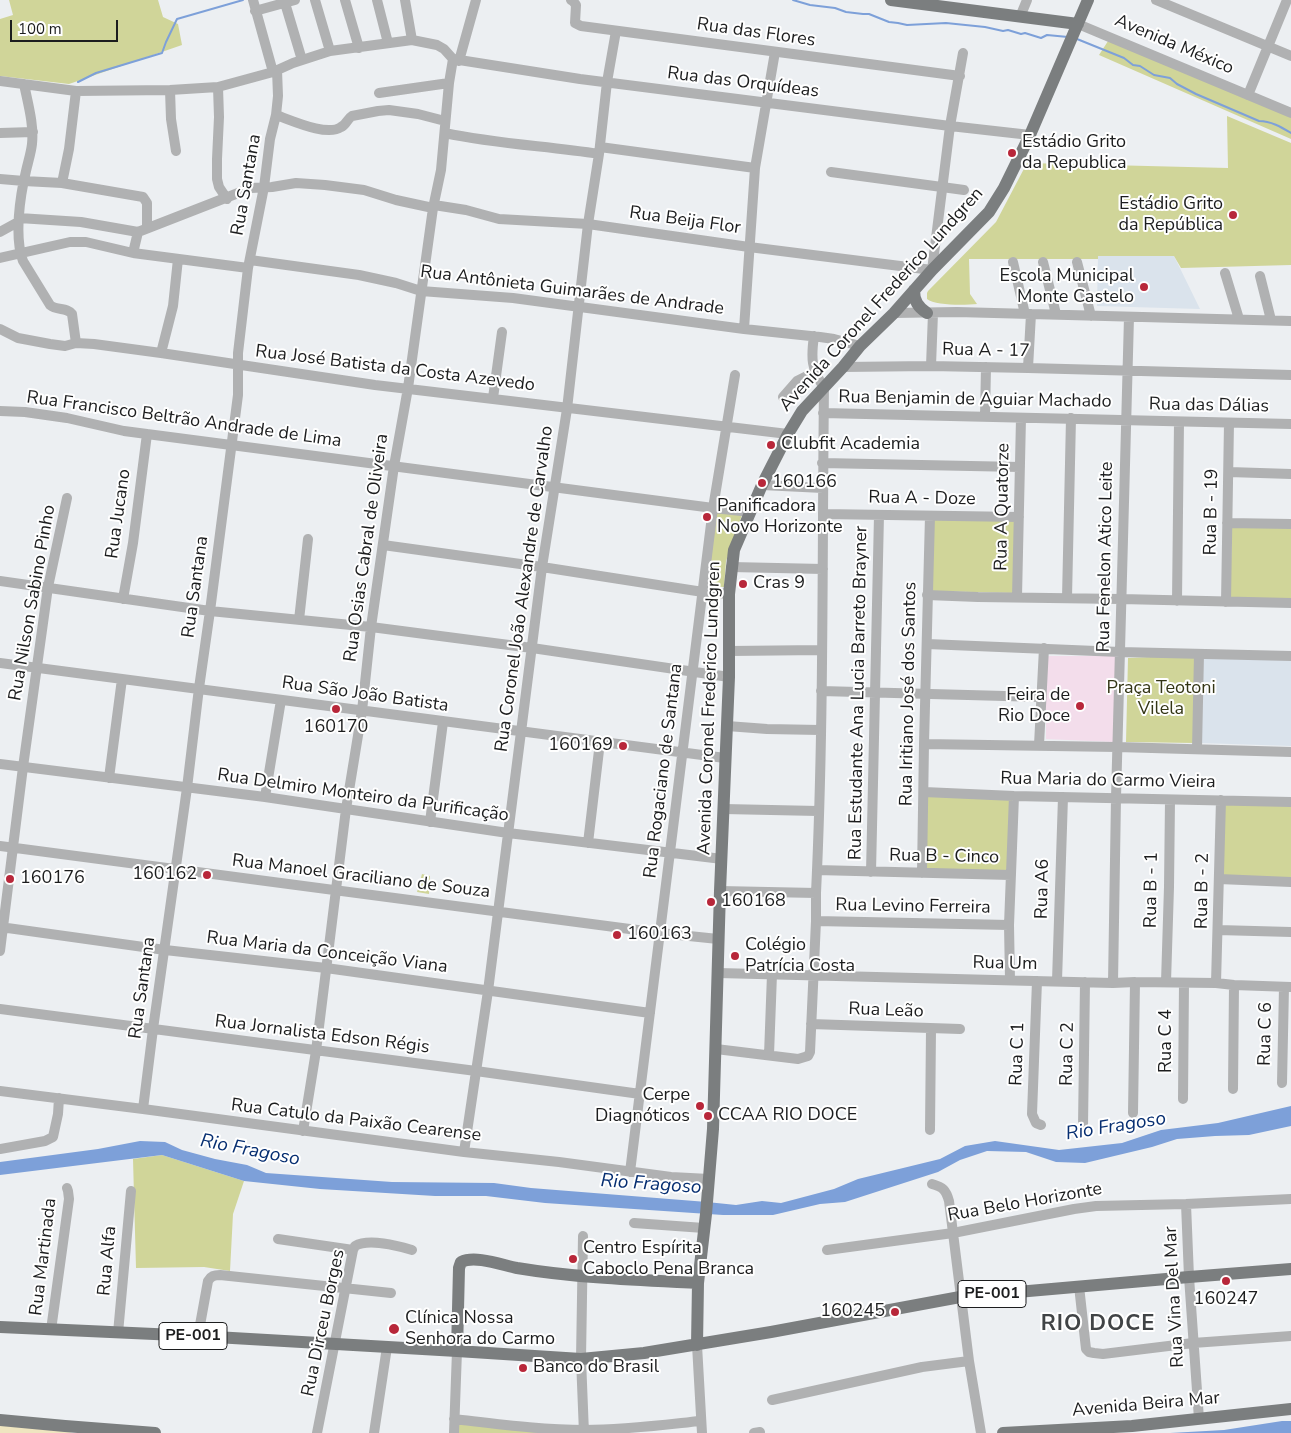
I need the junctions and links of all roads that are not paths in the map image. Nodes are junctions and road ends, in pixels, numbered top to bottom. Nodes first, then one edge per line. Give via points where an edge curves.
1 (253, 0) edge
2 (315, 0) edge
3 (345, 0) edge
4 (377, 0) edge
5 (405, 0) edge
6 (476, 0) edge
7 (571, 0) edge
8 (891, 0) edge
9 (1027, 0) edge
10 (1088, 0) edge
11 (1156, 0) edge
12 (1287, 0) edge
13 (914, 1) edge
14 (290, 2) edge
15 (970, 5) edge
16 (255, 11) junction
17 (1020, 17) junction
18 (1076, 28) junction
19 (616, 31) junction
20 (412, 40) junction
21 (388, 43) junction
22 (1269, 46) junction
23 (359, 48) junction
24 (330, 51) junction
25 (775, 52) junction
26 (963, 53) dead end
27 (1291, 56) edge
28 (302, 60) junction
29 (456, 60) junction
30 (275, 71) junction
31 (960, 76) junction
32 (0, 81) edge
33 (607, 82) junction
34 (449, 83) junction
35 (24, 84) junction
36 (218, 87) junction
37 (170, 90) junction
38 (76, 91) junction
39 (379, 93) dead end
40 (1248, 95) junction
41 (766, 102) junction
42 (1291, 113) edge
43 (276, 115) junction
44 (445, 121) junction
45 (950, 126) junction
46 (33, 132) junction
47 (0, 133) edge
48 (445, 133) junction
49 (1030, 135) junction
50 (600, 150) junction
51 (176, 151) dead end
52 (755, 168) junction
53 (831, 172) dead end
54 (0, 179) edge
55 (24, 181) junction
56 (62, 183) junction
57 (264, 187) junction
58 (942, 188) junction
59 (964, 190) dead end
60 (227, 198) junction
61 (434, 207) junction
62 (22, 220) junction
63 (588, 224) junction
64 (142, 230) junction
65 (0, 232) edge
66 (749, 247) junction
67 (133, 253) junction
68 (20, 254) junction
69 (0, 258) edge
70 (178, 259) junction
71 (1014, 262) dead end
72 (1043, 262) dead end
73 (1077, 262) dead end
74 (249, 264) junction
75 (932, 270) junction
76 (1225, 272) dead end
77 (1260, 276) dead end
78 (914, 290) junction
79 (421, 291) junction
80 (578, 307) junction
81 (894, 313) junction
82 (930, 313) junction
83 (1028, 314) junction
84 (1056, 314) junction
85 (1091, 316) junction
86 (1129, 317) junction
87 (1239, 319) junction
88 (1271, 320) junction
89 (1291, 321) edge
90 (0, 329) edge
91 (744, 329) junction
92 (502, 332) dead end
93 (814, 336) junction
94 (76, 344) junction
95 (860, 346) junction
96 (161, 353) junction
97 (238, 365) junction
98 (931, 366) junction
99 (844, 367) junction
100 (986, 367) junction
101 (1028, 368) junction
102 (1127, 370) junction
103 (815, 372) junction
104 (735, 375) dead end
105 (1291, 375) edge
106 (824, 387) junction
107 (408, 388) junction
108 (782, 397) dead end
109 (493, 398) junction
110 (567, 409) junction
111 (0, 411) edge
112 (823, 413) junction
113 (985, 416) junction
114 (1021, 418) junction
115 (1071, 418) junction
116 (1125, 420) junction
117 (1179, 422) junction
118 (1229, 423) junction
119 (1291, 424) edge
120 (726, 426) junction
121 (146, 434) junction
122 (788, 434) junction
123 (231, 444) junction
124 (822, 463) junction
125 (394, 466) junction
126 (1020, 467) junction
127 (1229, 472) junction
128 (1291, 474) edge
129 (762, 485) junction
130 (554, 487) junction
131 (823, 488) junction
132 (67, 498) dead end
133 (713, 508) junction
134 (751, 512) junction
135 (823, 514) junction
136 (879, 515) junction
137 (930, 516) junction
138 (1019, 517) junction
139 (1227, 523) junction
140 (1291, 524) edge
141 (308, 539) dead end
142 (383, 545) junction
143 (542, 566) junction
144 (732, 567) junction
145 (823, 569) junction
146 (0, 581) edge
147 (48, 587) junction
148 (703, 592) junction
149 (730, 594) junction
150 (927, 595) junction
151 (1017, 597) junction
152 (1067, 598) junction
153 (123, 599) junction
154 (1121, 599) junction
155 (1177, 601) junction
156 (1226, 602) junction
157 (1291, 603) edge
158 (210, 611) junction
159 (299, 620) junction
160 (371, 627) junction
161 (926, 644) junction
162 (532, 648) junction
163 (1044, 648) junction
164 (822, 650) junction
165 (730, 651) junction
166 (1120, 652) junction
167 (1199, 654) junction
168 (1291, 656) edge
169 (0, 663) edge
170 (37, 667) junction
171 (693, 672) junction
172 (729, 677) junction
173 (122, 679) junction
174 (198, 688) junction
175 (822, 691) junction
176 (874, 693) junction
177 (925, 694) junction
178 (1041, 697) junction
179 (281, 700) junction
180 (362, 711) junction
181 (443, 722) junction
182 (727, 726) junction
183 (820, 730) junction
184 (521, 732) junction
185 (600, 742) junction
186 (924, 744) junction
187 (1039, 745) junction
188 (1117, 747) junction
189 (1197, 749) junction
190 (683, 752) junction
191 (1291, 752) edge
192 (725, 758) junction
193 (0, 764) edge
194 (23, 768) junction
195 (109, 778) junction
196 (187, 788) junction
197 (924, 792) junction
198 (1014, 796) junction
199 (265, 797) junction
200 (1062, 797) junction
201 (1116, 798) junction
202 (1170, 800) junction
203 (1221, 800) junction
204 (1291, 802) edge
205 (346, 809) junction
206 (724, 809) junction
207 (818, 811) junction
208 (430, 822) junction
209 (508, 833) junction
210 (588, 843) junction
211 (0, 846) edge
212 (14, 848) junction
213 (670, 854) junction
214 (722, 859) junction
215 (175, 869) junction
216 (817, 870) junction
217 (871, 872) junction
218 (922, 873) junction
219 (1011, 875) junction
220 (1219, 879) junction
221 (1291, 882) edge
222 (336, 890) junction
223 (720, 891) junction
224 (816, 893) junction
225 (497, 911) junction
226 (816, 921) junction
227 (1009, 925) junction
228 (2, 927) edge
229 (1218, 930) junction
230 (1291, 932) edge
231 (660, 933) junction
232 (718, 939) junction
233 (164, 950) junction
234 (0, 951) edge
235 (326, 968) junction
236 (718, 972) junction
237 (772, 974) junction
238 (813, 975) junction
239 (1010, 980) junction
240 (1036, 981) junction
241 (1057, 981) junction
242 (1086, 982) junction
243 (1135, 982) junction
244 (1166, 982) junction
245 (1113, 983) junction
246 (1184, 983) junction
247 (1216, 983) junction
248 (1234, 985) junction
249 (1287, 987) edge
250 (488, 991) junction
251 (0, 1009) edge
252 (650, 1013) junction
253 (811, 1024) junction
254 (153, 1029) junction
255 (931, 1029) junction
256 (960, 1029) dead end
257 (1287, 1040) edge
258 (716, 1048) junction
259 (316, 1050) junction
260 (769, 1055) junction
261 (476, 1071) junction
262 (1282, 1082) dead end
263 (1233, 1089) dead end
264 (0, 1091) edge
265 (640, 1094) junction
266 (59, 1098) junction
267 (1183, 1099) dead end
268 (143, 1109) junction
269 (1133, 1113) dead end
270 (1040, 1125) dead end
271 (1083, 1126) dead end
272 (930, 1130) dead end
273 (303, 1131) junction
274 (0, 1149) edge
275 (464, 1152) junction
276 (630, 1172) junction
277 (709, 1179) junction
278 (932, 1184) dead end
279 (67, 1188) dead end
280 (131, 1191) dead end
281 (1291, 1198) edge
282 (1186, 1204) junction
283 (634, 1223) dead end
284 (705, 1225) junction
285 (953, 1233) junction
286 (583, 1236) dead end
287 (278, 1239) dead end
288 (353, 1250) junction
289 (412, 1250) dead end
290 (826, 1250) dead end
291 (1291, 1270) edge
292 (582, 1277) junction
293 (1189, 1277) junction
294 (698, 1283) junction
295 (1079, 1286) junction
296 (345, 1288) junction
297 (391, 1293) dead end
298 (960, 1297) junction
299 (0, 1327) edge
300 (51, 1330) junction
301 (118, 1333) junction
302 (198, 1336) junction
303 (1291, 1336) edge
304 (1193, 1342) junction
305 (335, 1345) junction
306 (696, 1345) junction
307 (387, 1347) junction
308 (457, 1351) junction
309 (581, 1359) junction
310 (969, 1361) junction
311 (772, 1400) dead end
312 (1291, 1409) edge
313 (454, 1419) junction
314 (1199, 1419) junction
315 (0, 1420) edge
316 (700, 1421) junction
317 (584, 1432) edge
318 (155, 1433) edge
319 (317, 1433) edge
320 (374, 1433) edge
321 (454, 1433) edge
322 (702, 1433) edge
323 (981, 1433) edge
324 (1003, 1433) edge

1 - 16 street, Rua Santana
2 - 24 street
3 - 23 street
4 - 21 street
5 - 20 street
6 - 29 street
7 - 19 street, Rua das Flores via 576,5 577,25
8 - 13 main road, Avenida México
9 - 17 street
10 - 18 main road, Avenida Coronel Frederico Lundgren
11 - 22 street
12 - 22 street
13 - 15 main road, Avenida México
14 - 16 street
14 - 28 street
15 - 17 main road, Avenida México
16 - 30 street, Rua Santana
17 - 18 main road, Avenida México
18 - 40 street, Avenida México
18 - 49 main road, Avenida Coronel Frederico Lundgren
19 - 25 street, Rua das Flores
19 - 33 street, Rua Coronel João Alexandre de Carvalho
20 - 21 street
20 - 29 street via 437,45
21 - 23 street
22 - 27 street
22 - 40 street
23 - 24 street
24 - 28 street
25 - 31 street, Rua das Flores
25 - 41 street
26 - 31 street
28 - 30 street
29 - 33 street, Rua das Orquídeas
29 - 34 street, Rua Osias Cabral de Oliveira
30 - 36 street
30 - 43 street, Rua Santana
31 - 45 street
32 - 35 street
33 - 41 street, Rua das Orquídeas
33 - 50 street, Rua Coronel João Alexandre de Carvalho
34 - 39 street
34 - 44 street, Rua Osias Cabral de Oliveira
35 - 38 street
35 - 46 street
36 - 37 street
36 - 60 street via 217,180
37 - 38 street
37 - 51 street
38 - 56 street
40 - 42 street, Avenida México
41 - 45 street, Rua das Orquídeas
41 - 52 street
43 - 44 street via 327,130 342,127 352,116 378,110 405,111
43 - 57 street, Rua Santana
44 - 48 street, Rua Osias Cabral de Oliveira
45 - 49 street, Rua das Orquídeas
45 - 58 street
46 - 47 street
46 - 55 street
48 - 50 street via 476,139
48 - 61 street, Rua Osias Cabral de Oliveira
49 - 75 main road, Avenida Coronel Frederico Lundgren via 989,212
50 - 52 street
50 - 63 street, Rua Coronel João Alexandre de Carvalho
52 - 66 street
53 - 58 street
54 - 55 street
55 - 56 street
55 - 62 street
56 - 64 street via 143,197 147,203
57 - 60 street, Rua Beija Flor
57 - 61 street, Rua Beija Flor via 296,183 335,186
57 - 74 street, Rua Santana
58 - 59 street
58 - 75 street
60 - 64 street, Rua Beija Flor
61 - 63 street, Rua Beija Flor via 466,210 499,219
61 - 79 street, Rua Osias Cabral de Oliveira
62 - 64 street via 81,222
62 - 65 street
62 - 68 street
63 - 66 street, Rua Beija Flor
63 - 80 street, Rua Coronel João Alexandre de Carvalho
64 - 67 street
66 - 75 street, Rua Beija Flor
66 - 91 street
67 - 68 street, Rua Antônieta Guimarães de Andrade via 78,241
67 - 70 street, Rua Antônieta Guimarães de Andrade
68 - 69 street, Rua Antônieta Guimarães de Andrade
68 - 94 street via 50,305 72,314
70 - 74 street, Rua Antônieta Guimarães de Andrade
70 - 96 street via 173,306
71 - 83 street
72 - 84 street
73 - 85 street
74 - 79 street, Rua Antônieta Guimarães de Andrade via 359,275
74 - 97 street, Rua Santana
75 - 78 main road, Avenida Coronel Frederico Lundgren
76 - 87 street
77 - 88 street
78 - 81 main road, Avenida Coronel Frederico Lundgren
78 - 82 main road via 916,304
79 - 80 street, Rua Antônieta Guimarães de Andrade
79 - 107 street, Rua Osias Cabral de Oliveira
80 - 91 street, Rua Antônieta Guimarães de Andrade
80 - 110 street, Rua Coronel João Alexandre de Carvalho
81 - 82 street
81 - 95 main road, Avenida Coronel Frederico Lundgren
82 - 83 street
82 - 98 street
83 - 84 street
83 - 101 street
84 - 85 street
85 - 86 street
86 - 87 street
86 - 102 street, Rua Fenelon Atico Leite
87 - 88 street
88 - 89 street
90 - 94 street, Rua José Batista da Costa Azevedo via 34,342 65,346
91 - 93 street, Rua Antônieta Guimarães de Andrade
92 - 109 street
93 - 95 street, Rua Antônieta Guimarães de Andrade
93 - 103 street via 812,357
94 - 96 street, Rua José Batista da Costa Azevedo
95 - 99 main road, Avenida Coronel Frederico Lundgren
96 - 97 street, Rua José Batista da Costa Azevedo
97 - 107 street, Rua José Batista da Costa Azevedo
97 - 123 street, Rua Santana via 238,395
98 - 99 street, Rua A - 17
98 - 100 street, Rua A - 17
99 - 106 main road, Avenida Coronel Frederico Lundgren
100 - 101 street, Rua A - 17
100 - 113 street
101 - 102 street, Rua A - 17
102 - 105 street, Rua A - 17
102 - 116 street, Rua Fenelon Atico Leite
103 - 106 street
103 - 108 street via 797,381
104 - 120 street, Rua Rogaciano de Santana
106 - 112 street
106 - 122 main road, Avenida Coronel Frederico Lundgren via 802,411
107 - 109 street, Rua José Batista da Costa Azevedo
107 - 125 street, Rua Osias Cabral de Oliveira
109 - 110 street, Rua José Batista da Costa Azevedo
110 - 120 street, Rua José Batista da Costa Azevedo
110 - 130 street, Rua Coronel João Alexandre de Carvalho
111 - 121 street, Rua Francisco Beltrão Andrade de Lima via 67,418
112 - 113 street, Rua Benjamin de Aguiar Machado
112 - 124 street
113 - 114 street, Rua Benjamin de Aguiar Machado
114 - 115 street, Rua Benjamin de Aguiar Machado
114 - 126 street, Rua A Quatorze
115 - 116 street, Rua Benjamin de Aguiar Machado
115 - 152 street
116 - 117 street, Rua das Dálias
116 - 154 street, Rua Fenelon Atico Leite
117 - 118 street, Rua das Dálias
117 - 155 street
118 - 119 street, Rua das Dálias
118 - 127 street, Rua B - 19
120 - 122 street, Rua José Batista da Costa Azevedo
120 - 133 street, Rua Rogaciano de Santana
121 - 123 street, Rua Francisco Beltrão Andrade de Lima
121 - 153 street, Rua Jucano
122 - 129 main road, Avenida Coronel Frederico Lundgren
123 - 125 street, Rua Francisco Beltrão Andrade de Lima
123 - 158 street, Rua Santana
124 - 126 street
124 - 131 street
125 - 130 street, Rua Francisco Beltrão Andrade de Lima
125 - 142 street, Rua Osias Cabral de Oliveira
126 - 138 street, Rua A Quatorze
127 - 128 street
127 - 139 street, Rua B - 19
129 - 131 street
129 - 134 main road, Avenida Coronel Frederico Lundgren
130 - 133 street, Rua Francisco Beltrão Andrade de Lima
130 - 143 street, Rua Coronel João Alexandre de Carvalho
131 - 135 street
132 - 147 street, Rua Nilson Sabino Pinho
133 - 134 street, Rua Francisco Beltrão Andrade de Lima
133 - 148 street, Rua Rogaciano de Santana
134 - 144 main road, Avenida Coronel Frederico Lundgren via 734,550
135 - 136 street, Rua A - Doze
135 - 145 street
136 - 137 street, Rua A - Doze
136 - 176 street, Rua Estudante Ana Lucia Barreto Brayner
137 - 138 street, Rua A - Doze
137 - 150 street, Rua Iritiano José dos Santos
138 - 151 street, Rua A Quatorze
139 - 140 street
139 - 156 street, Rua B - 19
141 - 159 street
142 - 143 street
142 - 160 street, Rua Osias Cabral de Oliveira
143 - 148 street
143 - 162 street, Rua Coronel João Alexandre de Carvalho
144 - 145 street
144 - 149 main road, Avenida Coronel Frederico Lundgren
145 - 164 street
146 - 147 street
147 - 153 street
147 - 170 street, Rua Nilson Sabino Pinho
148 - 149 street
148 - 171 street, Rua Rogaciano de Santana
149 - 165 main road, Avenida Coronel Frederico Lundgren
150 - 151 street
150 - 161 street, Rua Iritiano José dos Santos
151 - 152 street
152 - 154 street
153 - 158 street
154 - 155 street
154 - 166 street, Rua Fenelon Atico Leite
155 - 156 street
156 - 157 street
158 - 159 street
158 - 174 street, Rua Santana
159 - 160 street
160 - 162 street
160 - 180 street, Rua Osias Cabral de Oliveira
161 - 163 street
161 - 177 street, Rua Iritiano José dos Santos
162 - 171 street
162 - 184 street, Rua Coronel João Alexandre de Carvalho
163 - 166 street
163 - 178 street
164 - 165 street
164 - 175 street
165 - 172 main road, Avenida Coronel Frederico Lundgren
166 - 167 street
166 - 188 street, Rua Fenelon Atico Leite
167 - 168 street
167 - 189 street
169 - 170 street, Rua São João Batista
170 - 173 street, Rua São João Batista
170 - 194 street, Rua Nilson Sabino Pinho
171 - 172 street
171 - 190 street, Rua Rogaciano de Santana
172 - 182 main road, Avenida Coronel Frederico Lundgren
173 - 174 street, Rua São João Batista
173 - 195 street
174 - 179 street, Rua São João Batista
174 - 196 street, Rua Santana
175 - 176 street
175 - 183 street
176 - 177 street
176 - 217 street, Rua Estudante Ana Lucia Barreto Brayner
177 - 178 street
177 - 186 street, Rua Iritiano José dos Santos
178 - 187 street
179 - 180 street, Rua São João Batista
179 - 199 street
180 - 181 street, Rua São João Batista
180 - 205 street, Rua Osias Cabral de Oliveira
181 - 184 street, Rua São João Batista
181 - 208 street
182 - 183 street
182 - 192 main road, Avenida Coronel Frederico Lundgren
183 - 207 street
184 - 185 street, Rua São João Batista
184 - 209 street, Rua Coronel João Alexandre de Carvalho
185 - 190 street, Rua São João Batista
185 - 210 street
186 - 187 street
186 - 197 street, Rua Iritiano José dos Santos
187 - 188 street
188 - 189 street
188 - 201 street, Rua Fenelon Atico Leite
189 - 191 street
190 - 192 street, Rua São João Batista
190 - 213 street, Rua Rogaciano de Santana
192 - 206 main road, Avenida Coronel Frederico Lundgren
193 - 194 street, Rua Delmiro Monteiro da Purificação
194 - 195 street, Rua Delmiro Monteiro da Purificação
194 - 212 street, Rua Nilson Sabino Pinho
195 - 196 street, Rua Delmiro Monteiro da Purificação
196 - 199 street, Rua Delmiro Monteiro da Purificação
196 - 215 street, Rua Santana
197 - 198 street, Rua Maria do Carmo Vieira
197 - 218 street, Rua Iritiano José dos Santos
198 - 200 street, Rua Maria do Carmo Vieira
198 - 219 street
199 - 205 street, Rua Delmiro Monteiro da Purificação
200 - 201 street, Rua Maria do Carmo Vieira
200 - 241 street, Rua A6
201 - 202 street, Rua Maria do Carmo Vieira
201 - 245 street, Rua Fenelon Atico Leite
202 - 203 street, Rua Maria do Carmo Vieira
202 - 244 street, Rua B - 1
203 - 204 street, Rua Maria do Carmo Vieira
203 - 220 street, Rua B - 2
205 - 208 street, Rua Delmiro Monteiro da Purificação
205 - 222 street, Rua Osias Cabral de Oliveira
206 - 207 street
206 - 214 main road, Avenida Coronel Frederico Lundgren
207 - 216 street
208 - 209 street, Rua Delmiro Monteiro da Purificação
209 - 210 street, Rua Delmiro Monteiro da Purificação
209 - 225 street, Rua Coronel João Alexandre de Carvalho
210 - 213 street, Rua Delmiro Monteiro da Purificação
211 - 212 street, Rua Manoel Graciliano de Souza
212 - 215 street, Rua Manoel Graciliano de Souza
212 - 228 street, Rua Nilson Sabino Pinho
213 - 214 street, Rua Delmiro Monteiro da Purificação
213 - 231 street, Rua Rogaciano de Santana
214 - 223 main road, Avenida Coronel Frederico Lundgren
215 - 222 street, Rua Manoel Graciliano de Souza
215 - 233 street, Rua Santana
216 - 217 street, Rua B - Cinco
216 - 224 street
217 - 218 street, Rua B - Cinco
218 - 219 street, Rua B - Cinco
219 - 227 street
220 - 221 street
220 - 229 street, Rua B - 2
222 - 225 street, Rua Manoel Graciliano de Souza
222 - 235 street, Rua Osias Cabral de Oliveira
223 - 224 street
223 - 232 main road, Avenida Coronel Frederico Lundgren
224 - 226 street
225 - 231 street, Rua Manoel Graciliano de Souza
225 - 250 street, Rua Coronel João Alexandre de Carvalho
226 - 227 street, Rua Levino Ferreira
226 - 238 street
227 - 239 street
228 - 233 street, Rua Maria da Conceição Viana
228 - 234 street, Rua Nilson Sabino Pinho
229 - 230 street
229 - 247 street, Rua B - 2
231 - 232 street, Rua Manoel Graciliano de Souza
231 - 252 street, Rua Rogaciano de Santana
232 - 236 main road, Avenida Coronel Frederico Lundgren
233 - 235 street, Rua Maria da Conceição Viana
233 - 254 street, Rua Santana
235 - 250 street, Rua Maria da Conceição Viana
235 - 259 street, Rua Osias Cabral de Oliveira
236 - 237 street, Rua Um
236 - 258 main road, Avenida Coronel Frederico Lundgren
237 - 238 street, Rua Um
237 - 260 street
238 - 239 street, Rua Um
238 - 253 street
239 - 240 street, Rua Um
240 - 241 street, Rua Um
240 - 270 street, Rua C 1 via 1032,1114 1036,1124
241 - 242 street, Rua Um
242 - 245 street, Rua Um
242 - 271 street, Rua C 2
243 - 244 street, Rua Um
243 - 245 street, Rua Um
243 - 269 street
244 - 246 street, Rua Um
246 - 247 street, Rua Um
246 - 267 street, Rua C 4
247 - 248 street, Rua Um
248 - 249 street, Rua Um
248 - 263 street
249 - 257 street, Rua C 6
250 - 252 street, Rua Maria da Conceição Viana
250 - 261 street, Rua Coronel João Alexandre de Carvalho
251 - 254 street, Rua Jornalista Edson Régis
252 - 265 street, Rua Rogaciano de Santana
253 - 255 street, Rua Leão
253 - 260 street via 808,1056 798,1059
254 - 259 street, Rua Jornalista Edson Régis
254 - 268 street, Rua Santana
255 - 256 street, Rua Leão
255 - 272 street
257 - 262 street, Rua C 6
258 - 260 street
258 - 277 main road, Avenida Coronel Frederico Lundgren
259 - 261 street, Rua Jornalista Edson Régis
259 - 273 street, Rua Osias Cabral de Oliveira
261 - 265 street, Rua Jornalista Edson Régis
261 - 275 street, Rua Coronel João Alexandre de Carvalho
264 - 266 street, Rua Catulo da Paixão Cearense
265 - 276 street, Rua Rogaciano de Santana
266 - 268 street, Rua Catulo da Paixão Cearense
266 - 274 street via 54,1137
268 - 273 street, Rua Catulo da Paixão Cearense
273 - 275 street, Rua Catulo da Paixão Cearense
275 - 276 street, Rua Catulo da Paixão Cearense
276 - 277 street, Rua Catulo da Paixão Cearense
277 - 284 main road, Avenida Coronel Frederico Lundgren
278 - 285 street via 939,1185 947,1195
279 - 300 street, Rua Martinada via 69,1199
280 - 301 street, Rua Alfa
281 - 282 street, Rua Belo Horizonte
282 - 285 street, Rua Belo Horizonte via 1074,1208
282 - 293 street, Rua Vina Del Mar
283 - 284 street
284 - 294 main road, Avenida Coronel Frederico Lundgren
285 - 290 street, Rua Belo Horizonte
285 - 298 street
286 - 292 street
287 - 288 street
288 - 289 street, Rua Dirceu Borges via 364,1243
288 - 296 street, Rua Dirceu Borges
291 - 293 main road, PE-001
292 - 294 main road
292 - 308 main road via 482,1260 461,1262
292 - 309 street
293 - 295 main road, PE-001
293 - 304 street, Rua Vina Del Mar
294 - 306 main road, Avenida Coronel Frederico Lundgren
295 - 298 main road, PE-001
295 - 304 street via 1089,1352 1103,1354
296 - 297 street
296 - 302 street via 214,1275 208,1281
296 - 305 street, Rua Dirceu Borges
298 - 306 main road, PE-001
298 - 310 street
299 - 300 main road, PE-001
300 - 301 main road, PE-001
301 - 302 main road, PE-001
302 - 305 main road, PE-001
303 - 304 street
304 - 314 street, Rua Vina Del Mar
305 - 307 main road, PE-001
305 - 319 street, Rua Dirceu Borges
306 - 309 main road, PE-001 via 644,1354
306 - 316 street, Avenida Coronel Frederico Lundgren
307 - 308 main road, PE-001
307 - 320 street
308 - 309 main road, PE-001
308 - 313 street
309 - 317 street
310 - 311 street via 922,1367
310 - 323 street
312 - 314 main road, Avenida Beira Mar
313 - 317 street
313 - 321 street
314 - 324 main road, Avenida Beira Mar
315 - 318 main road
316 - 317 street
316 - 322 street, Avenida Coronel Frederico Lundgren

